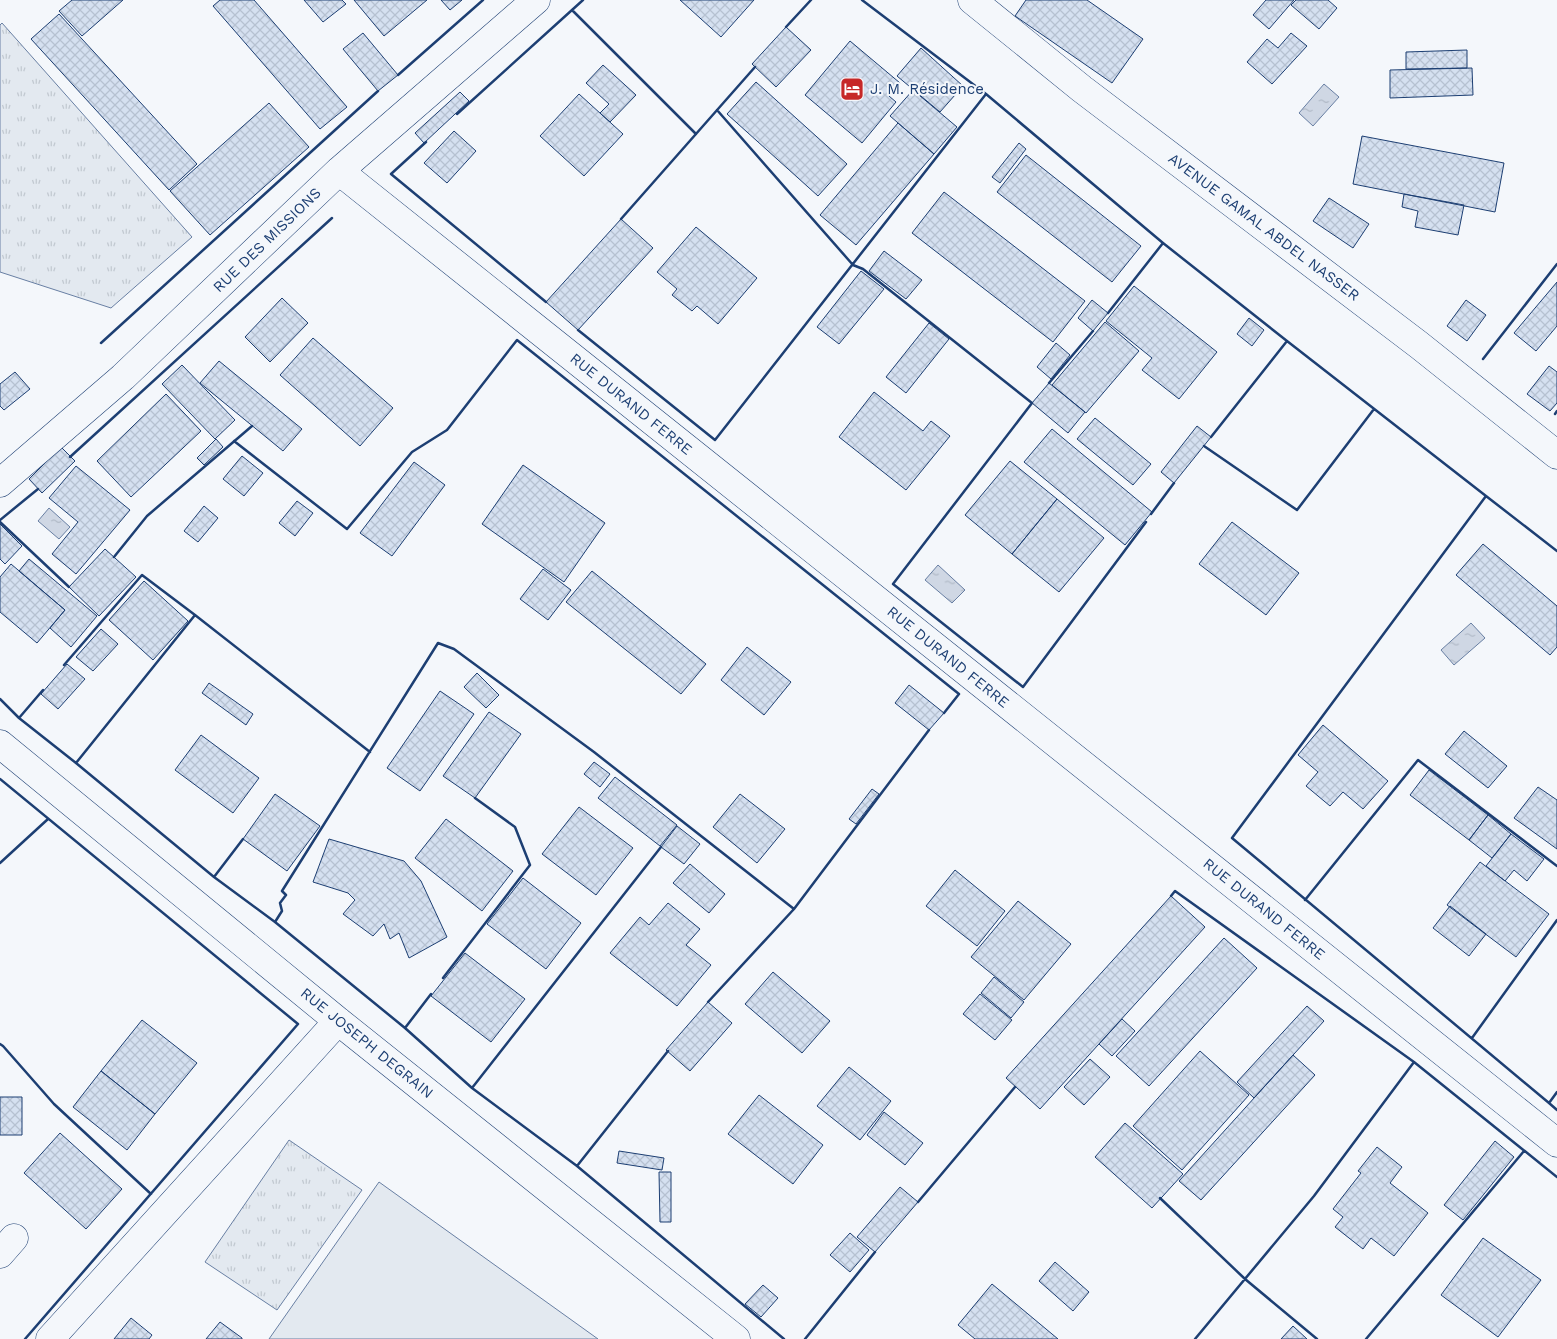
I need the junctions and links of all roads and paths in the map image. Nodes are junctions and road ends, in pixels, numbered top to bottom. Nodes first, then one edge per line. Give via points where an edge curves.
1 (536, 0) edge
2 (972, 0) edge
3 (339, 171) junction
4 (1557, 455) edge
5 (0, 483) edge
6 (0, 744) edge
7 (338, 1021) junction
8 (1557, 1143) edge
9 (50, 1339) edge
10 (736, 1339) edge

1 - 3 street, RUE DES MISSIONS
2 - 4 street, AVENUE GAMAL ABDEL NASSER via 1082,89 1419,345
3 - 5 street, RUE DES MISSIONS via 123,377
3 - 8 street, RUE DURAND FERRE
6 - 7 street, RUE JOSEPH DEGRAIN
7 - 9 street
7 - 10 street, RUE JOSEPH DEGRAIN

